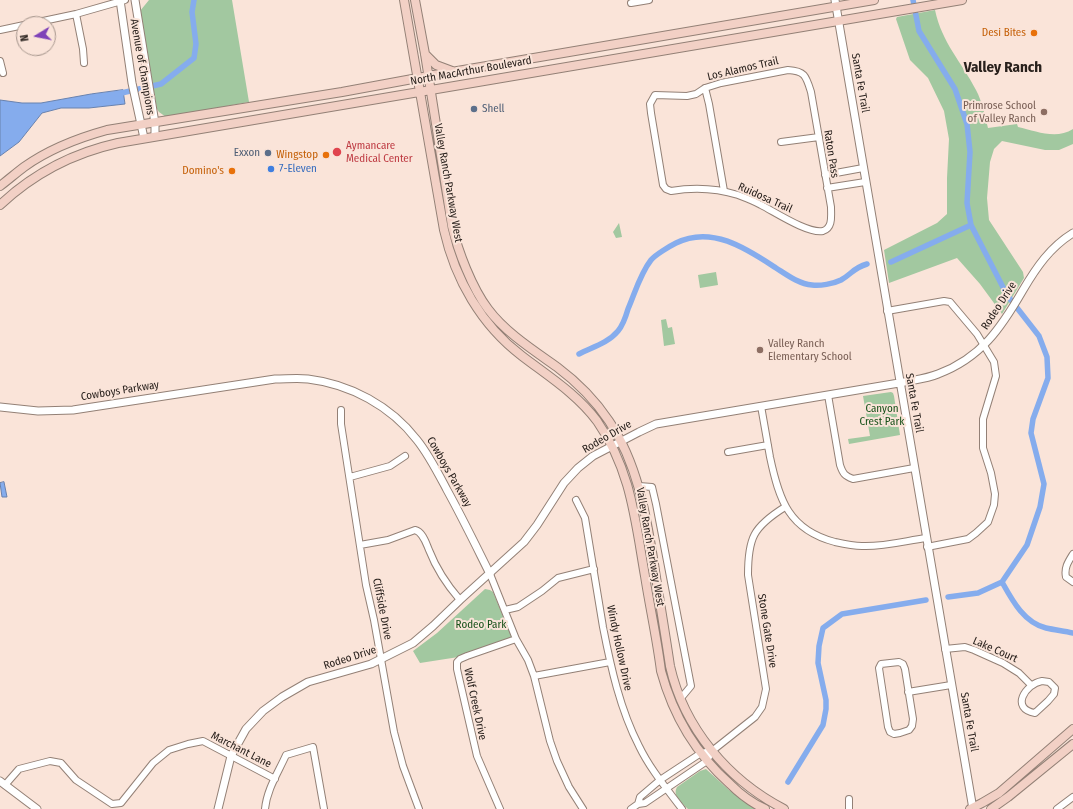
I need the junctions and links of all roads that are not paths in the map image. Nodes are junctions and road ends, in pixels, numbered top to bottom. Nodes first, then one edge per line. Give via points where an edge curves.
1 (122, 0) edge
2 (135, 0) edge
3 (404, 0) edge
4 (414, 0) edge
5 (649, 0) edge
6 (874, 0) edge
7 (962, 0) edge
8 (631, 3) dead end
9 (835, 4) edge
10 (76, 14) junction
11 (56, 18) edge
12 (838, 20) junction
13 (16, 27) edge
14 (0, 30) edge
15 (425, 54) junction
16 (0, 61) edge
17 (84, 63) dead end
18 (800, 71) joint
19 (452, 72) junction
20 (2, 73) dead end
21 (428, 76) junction
22 (418, 78) junction
23 (704, 88) junction
24 (430, 89) junction
25 (420, 91) junction
26 (292, 100) junction
27 (294, 113) junction
28 (155, 123) junction
29 (141, 125) junction
30 (155, 136) junction
31 (819, 137) junction
32 (144, 138) junction
33 (781, 142) dead end
34 (863, 168) junction
35 (825, 175) junction
36 (865, 182) junction
37 (663, 183) joint
38 (0, 186) edge
39 (827, 188) junction
40 (724, 191) junction
41 (0, 205) edge
42 (449, 210) junction
43 (440, 211) junction
44 (814, 231) joint
45 (1073, 233) edge
46 (481, 306) junction
47 (887, 311) junction
48 (984, 345) junction
49 (899, 383) junction
50 (828, 395) junction
51 (761, 406) junction
52 (0, 407) edge
53 (341, 410) dead end
54 (621, 441) junction
55 (768, 445) junction
56 (612, 446) junction
57 (728, 452) dead end
58 (404, 456) dead end
59 (914, 468) junction
60 (350, 477) junction
61 (639, 486) junction
62 (576, 500) dead end
63 (785, 507) junction
64 (926, 538) junction
65 (360, 545) junction
66 (927, 547) junction
67 (652, 554) junction
68 (1073, 554) edge
69 (641, 555) junction
70 (594, 569) junction
71 (490, 574) junction
72 (1073, 582) edge
73 (460, 600) junction
74 (505, 610) junction
75 (516, 639) junction
76 (945, 649) junction
77 (669, 659) junction
78 (381, 660) junction
79 (659, 660) junction
80 (610, 662) junction
81 (534, 676) junction
82 (951, 685) junction
83 (1031, 685) junction
84 (908, 692) junction
85 (680, 698) junction
86 (1073, 729) edge
87 (1073, 744) edge
88 (712, 751) junction
89 (701, 753) junction
90 (231, 756) junction
91 (707, 761) junction
92 (275, 779) junction
93 (660, 780) junction
94 (3, 783) edge
95 (666, 789) junction
96 (1073, 797) edge
97 (849, 799) dead end
98 (638, 804) junction
99 (851, 808) edge
100 (37, 809) edge
101 (218, 809) edge
102 (265, 809) edge
103 (324, 809) edge
104 (419, 809) edge
105 (500, 809) edge
106 (583, 809) edge
107 (630, 809) edge
108 (682, 809) edge
109 (765, 809) edge
110 (784, 809) edge
111 (972, 809) edge
112 (991, 809) edge
113 (1058, 809) edge

1 - 10 street
1 - 29 street, Avenue of Champions via 132,83
2 - 28 street, Avenue of Champions
3 - 22 main road, Valley Ranch Parkway West
4 - 15 main road, Valley Ranch Parkway West
5 - 8 street
6 - 9 main road, North MacArthur Boulevard
7 - 12 main road, North MacArthur Boulevard
9 - 12 street, Santa Fe Trail
9 - 19 main road, North MacArthur Boulevard
10 - 11 street
10 - 17 street
12 - 24 main road, North MacArthur Boulevard
12 - 34 street, Santa Fe Trail
13 - 14 street
15 - 19 main road via 436,65
15 - 21 main road, Valley Ranch Parkway West
16 - 20 street
18 - 23 street, Los Alamos Trail via 778,71
18 - 31 street, Raton Pass via 809,86
19 - 21 main road, North MacArthur Boulevard
21 - 22 main road, North MacArthur Boulevard
21 - 24 main road, Valley Ranch Parkway West
22 - 25 main road, Valley Ranch Parkway West
22 - 26 main road, North MacArthur Boulevard
23 - 37 street, Los Alamos Trail via 696,94 687,96 655,95 650,104
23 - 40 street
24 - 25 main road, North MacArthur Boulevard
24 - 42 main road, Valley Ranch Parkway West
25 - 27 main road, North MacArthur Boulevard
25 - 43 main road, Valley Ranch Parkway West
26 - 27 main road
26 - 28 main road, North MacArthur Boulevard
27 - 30 main road, North MacArthur Boulevard
28 - 29 main road, North MacArthur Boulevard
28 - 30 street, Avenue of Champions
29 - 32 street, Avenue of Champions
29 - 38 main road, North MacArthur Boulevard via 91,134 55,148
30 - 32 main road, North MacArthur Boulevard
31 - 33 street
31 - 35 street, Raton Pass
32 - 41 main road, North MacArthur Boulevard via 98,147 78,155 48,169 12,193
34 - 35 street
34 - 36 street, Santa Fe Trail
35 - 39 street, Raton Pass
36 - 39 street
36 - 47 street, Santa Fe Trail
37 - 40 street, Ruidosa Trail via 666,189 671,191 711,188
39 - 44 street, Raton Pass via 831,223 823,231
40 - 44 street, Ruidosa Trail
42 - 43 main road
42 - 46 main road, Valley Ranch Parkway West via 459,251
43 - 46 main road, Valley Ranch Parkway West via 450,254 462,282
45 - 48 street, Rodeo Drive via 1054,247 1040,263 1005,320
46 - 54 main road, Valley Ranch Parkway West via 586,392 600,408
46 - 56 main road, Valley Ranch Parkway West via 493,329 507,344 566,389 595,420
47 - 48 street via 950,302 978,334
47 - 49 street, Santa Fe Trail
48 - 49 street, Rodeo Drive via 975,355 949,370
48 - 66 street via 994,362 996,376 983,419 983,448 995,488 994,505 988,522 968,539
49 - 50 street, Rodeo Drive
49 - 59 street, Santa Fe Trail
50 - 51 street, Rodeo Drive
50 - 59 street via 840,465 846,476 854,478
51 - 54 street, Rodeo Drive via 656,424
51 - 55 street
52 - 71 street, Cowboys Parkway via 38,411 73,410 275,378 331,383 380,405 417,440 433,462
53 - 60 street, Cliffside Drive
54 - 56 street, Rodeo Drive
54 - 61 main road, Valley Ranch Parkway West
55 - 57 street
55 - 63 street via 774,478
56 - 69 main road, Valley Ranch Parkway West via 627,482
56 - 71 street, Rodeo Drive via 593,456 568,478 524,542
58 - 60 street via 390,466
59 - 64 street, Santa Fe Trail
60 - 65 street, Cliffside Drive
61 - 67 main road, Valley Ranch Parkway West
61 - 85 street via 652,487 656,504 691,686
62 - 70 street, Windy Hollow Drive via 585,518
63 - 64 street via 805,529 823,539 840,543 862,546
63 - 88 street, Stone Gate Drive via 762,524 752,540 748,559 748,576 766,689 764,701 755,717
64 - 66 street, Santa Fe Trail
65 - 73 street via 419,531 444,580
65 - 78 street, Cliffside Drive
66 - 76 street, Santa Fe Trail
67 - 69 main road
67 - 77 main road, Valley Ranch Parkway West
68 - 72 street via 1065,567 1066,577
69 - 79 main road, Valley Ranch Parkway West
70 - 74 street via 558,578 518,607
70 - 80 street, Windy Hollow Drive
71 - 73 street, Rodeo Drive
71 - 74 street, Cowboys Parkway
73 - 78 street, Rodeo Drive via 413,643
74 - 75 street, Cowboys Parkway
75 - 81 street, Cowboys Parkway
75 - 105 street, Wolf Creek Drive via 457,662 473,742
76 - 82 street, Santa Fe Trail
76 - 83 street, Lake Court via 965,647 974,650 1003,663 1019,673
77 - 79 main road
77 - 85 main road, Valley Ranch Parkway West
78 - 90 street, Rodeo Drive via 308,682 282,697 263,711 246,729
78 - 104 street, Cliffside Drive via 394,732
79 - 89 main road, Valley Ranch Parkway West via 669,696 680,722
80 - 81 street
80 - 93 street, Windy Hollow Drive via 627,719 639,747
81 - 106 street, Cowboys Parkway via 550,741 569,787
82 - 84 street
82 - 111 street, Santa Fe Trail
83 - 83 street via 1024,694 1022,703 1023,708 1035,713 1053,697 1055,688 1049,682 1042,681
84 - 84 street via 903,664 881,664 879,668 888,727 894,734 909,730 912,726
85 - 88 main road, Valley Ranch Parkway West
86 - 111 main road via 1000,793
87 - 112 main road
88 - 89 street, Stone Gate Drive
88 - 91 street, Stone Gate Drive
88 - 110 main road, Valley Ranch Parkway West via 739,780
89 - 91 main road, Valley Ranch Parkway West
89 - 93 street, Stone Gate Drive
90 - 92 street, Marchant Lane
90 - 94 street, Marchant Lane via 203,741 169,750 153,763 122,803 112,804 76,780 61,763 50,761 19,769
90 - 101 street, Rodeo Drive
91 - 95 street, Stone Gate Drive
91 - 109 main road, Valley Ranch Parkway West via 741,794
92 - 102 street via 270,787
92 - 103 street via 286,755 313,747
93 - 95 street, Windy Hollow Drive
93 - 98 street, Stone Gate Drive via 640,797
94 - 100 street
95 - 98 street, Stone Gate Drive via 645,803
95 - 108 street, Windy Hollow Drive
96 - 113 street
97 - 99 street
98 - 107 street, Stone Gate Drive

